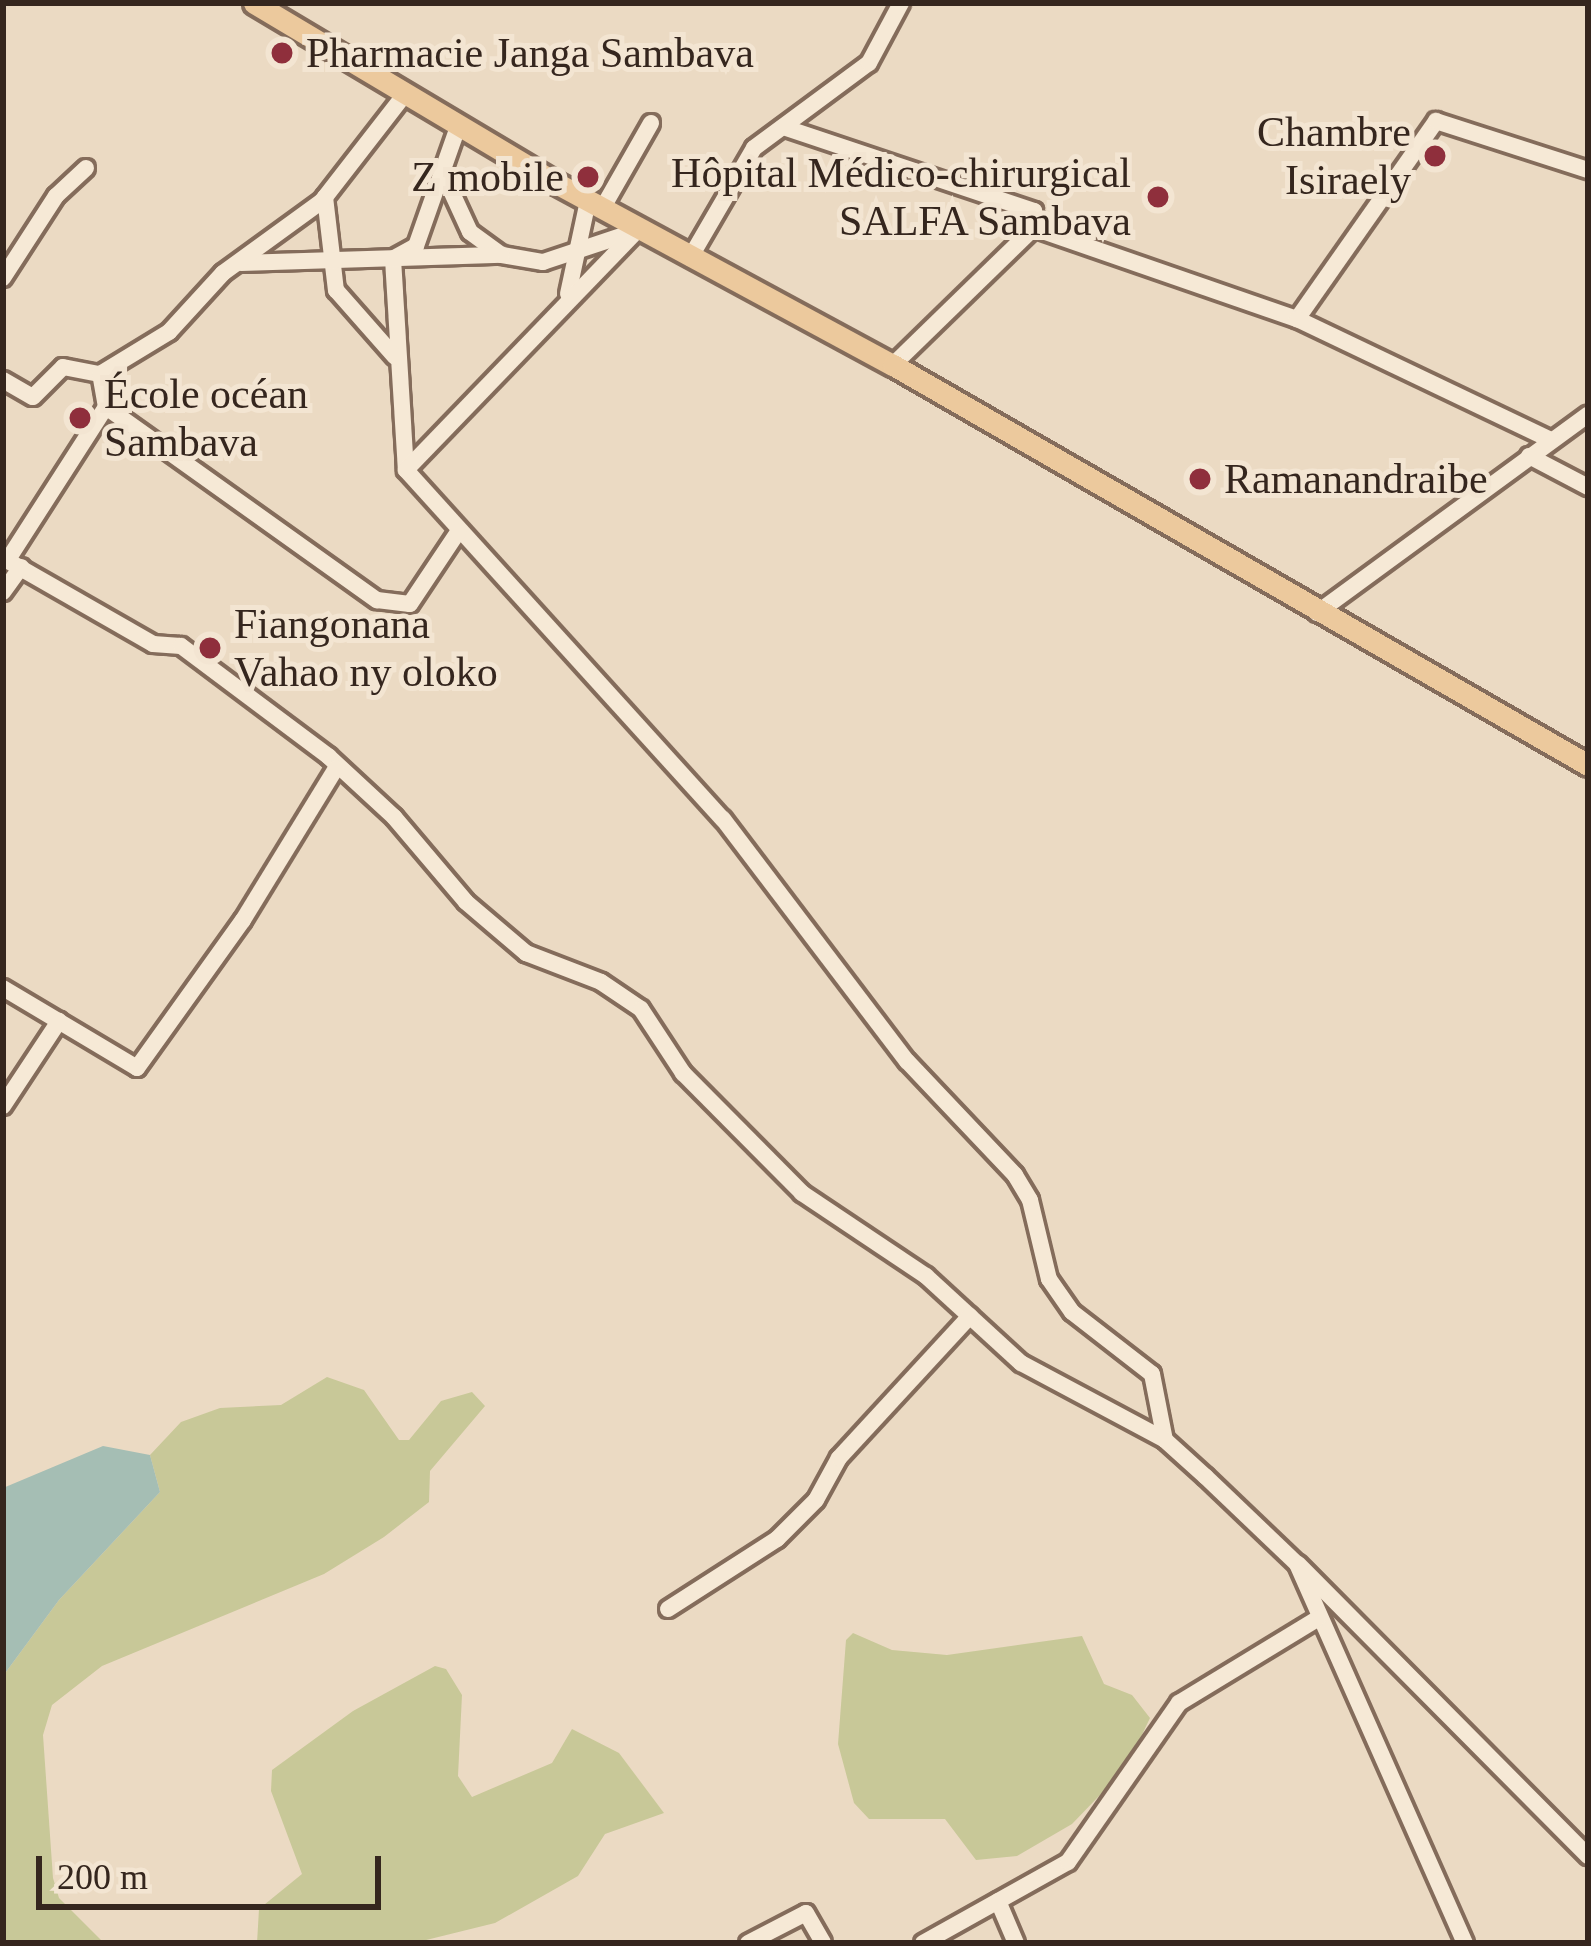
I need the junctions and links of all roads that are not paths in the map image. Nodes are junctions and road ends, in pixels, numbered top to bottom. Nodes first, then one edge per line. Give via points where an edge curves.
1 (254, 3) edge
2 (901, 3) edge
3 (405, 94) junction
4 (651, 123) dead end
5 (459, 124) junction
6 (783, 127) junction
7 (86, 167) dead end
8 (441, 169) junction
9 (1588, 170) edge
10 (325, 197) junction
11 (595, 205) junction
12 (1034, 228) junction
13 (639, 229) junction
14 (574, 253) junction
15 (502, 255) junction
16 (690, 258) junction
17 (393, 259) junction
18 (329, 261) junction
19 (241, 263) junction
20 (3, 278) edge
21 (568, 297) junction
22 (1297, 319) junction
23 (395, 357) junction
24 (893, 365) junction
25 (100, 374) junction
26 (3, 380) edge
27 (106, 407) junction
28 (1588, 415) edge
29 (1567, 429) junction
30 (1549, 439) junction
31 (1588, 440) edge
32 (1529, 456) junction
33 (406, 470) junction
34 (1588, 487) edge
35 (458, 532) junction
36 (10, 562) edge
37 (3, 592) edge
38 (1317, 613) junction
39 (1588, 765) edge
40 (336, 768) junction
41 (3, 988) edge
42 (59, 1021) junction
43 (3, 1106) edge
44 (970, 1316) junction
45 (1166, 1440) junction
46 (1298, 1564) junction
47 (668, 1609) dead end
48 (1317, 1619) junction
49 (1588, 1856) edge
50 (998, 1901) junction
51 (748, 1943) edge
52 (823, 1943) edge
53 (923, 1943) edge
54 (1016, 1943) edge
55 (1465, 1943) edge

1 - 3 main road
2 - 6 street via 868,63
3 - 5 main road
3 - 10 street
4 - 11 street
5 - 8 street
5 - 11 main road
6 - 12 street via 1034,211
6 - 16 street via 754,148
7 - 20 street via 56,196
8 - 15 street via 470,232
8 - 17 street via 416,246
9 - 22 street via 1436,121
10 - 18 street
10 - 19 street
11 - 13 main road
11 - 14 street
12 - 22 street
12 - 24 street
13 - 14 street
13 - 16 main road
13 - 21 street
14 - 15 street via 543,262
14 - 21 street
15 - 17 street
16 - 24 main road
17 - 18 street
17 - 23 street
18 - 19 street
18 - 23 street via 336,290
19 - 25 street via 169,332
21 - 33 street
22 - 30 street
23 - 33 street
24 - 38 main road
25 - 26 street via 63,367 33,397
25 - 27 street
27 - 35 street via 377,600 410,604
27 - 36 street
28 - 29 street
29 - 30 street
29 - 31 street
30 - 32 street
32 - 34 street
32 - 38 street
33 - 35 street
35 - 45 street via 723,819 907,1061 1015,1175 1030,1200 1049,1279 1072,1312 1152,1374
36 - 37 street
36 - 40 street via 154,644 181,646
38 - 39 main road
40 - 42 street via 243,920 136,1068
40 - 44 street via 526,953 601,982 641,1009 683,1073 802,1193 926,1276
41 - 42 street
42 - 43 street
44 - 45 street via 1021,1363
44 - 47 street via 839,1458 817,1500 777,1539
45 - 46 street
46 - 48 street
46 - 49 street
48 - 50 street via 1179,1703 1083,1849
48 - 55 street
50 - 53 street
50 - 54 street
51 - 52 street via 806,1913

